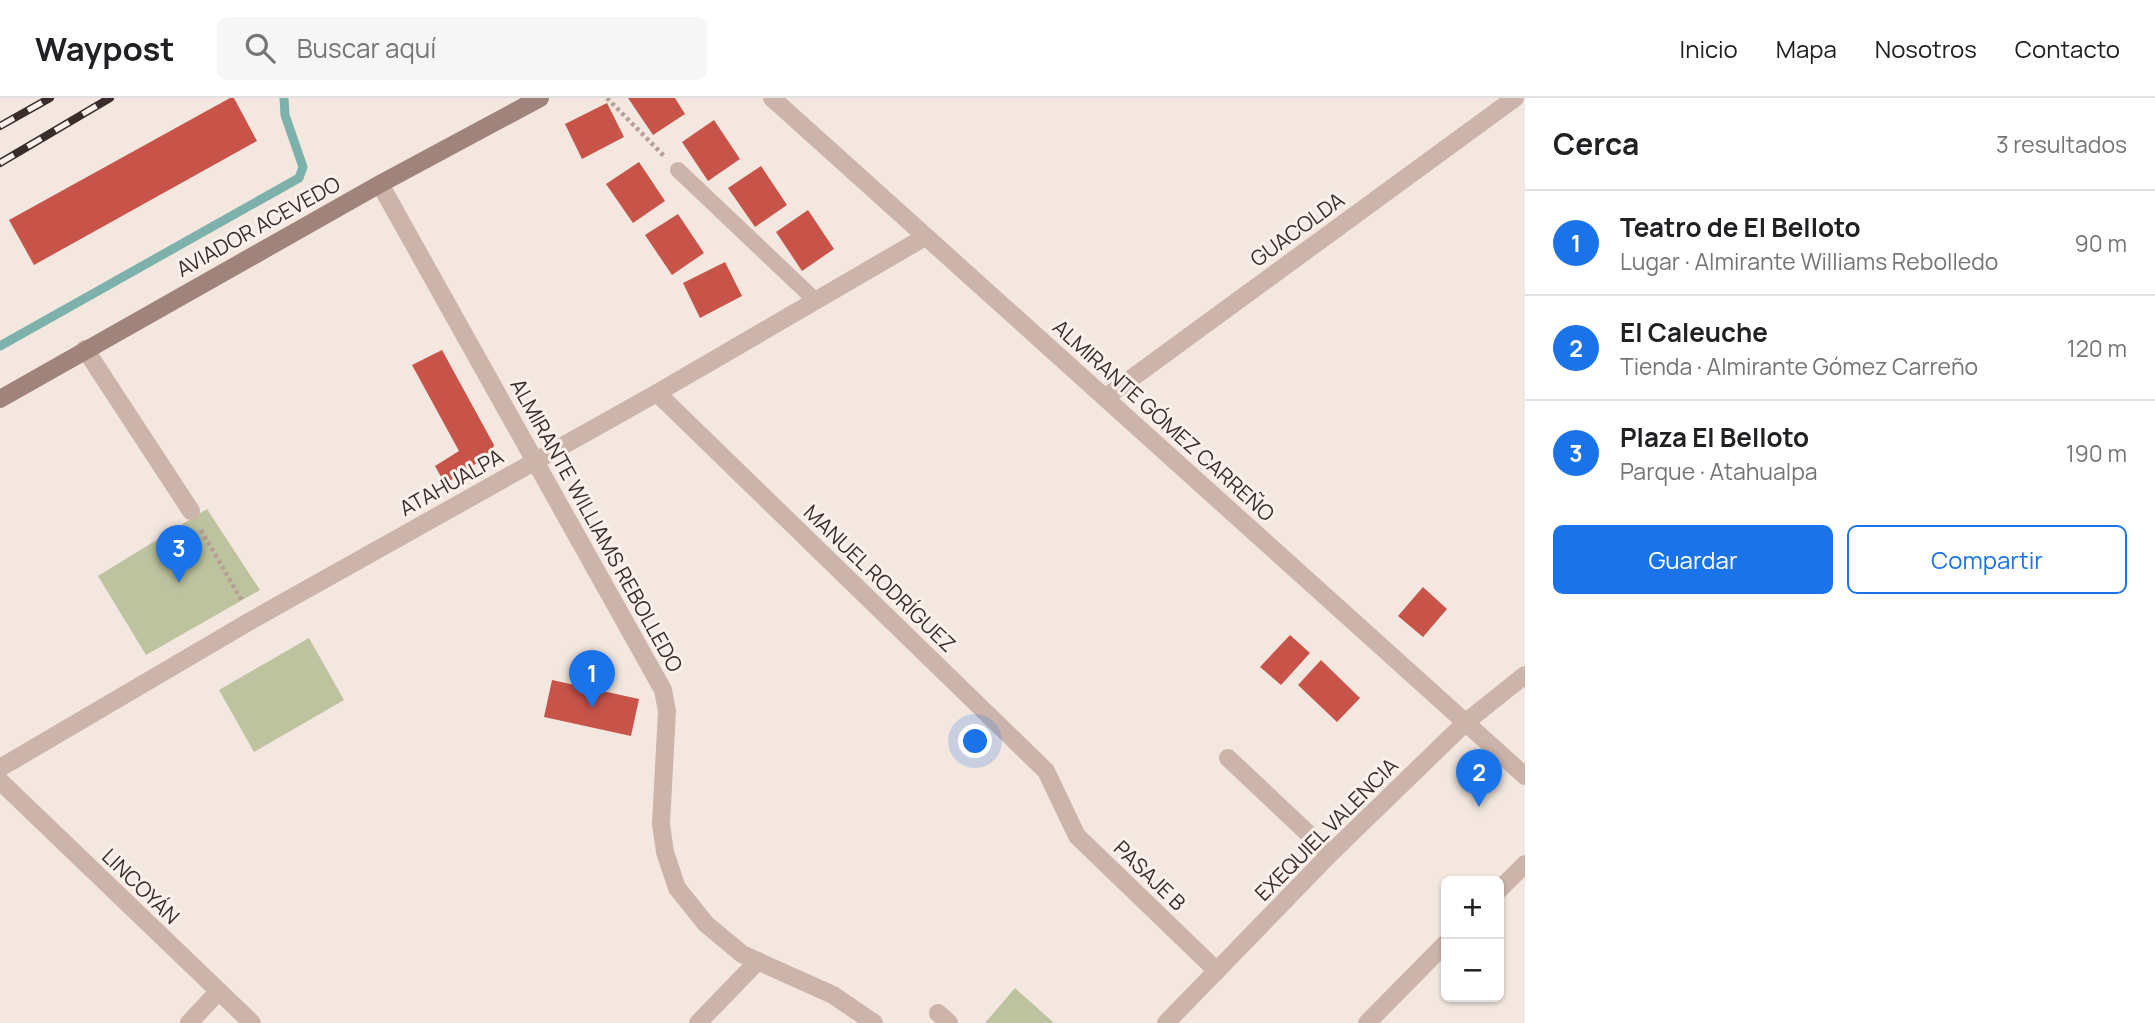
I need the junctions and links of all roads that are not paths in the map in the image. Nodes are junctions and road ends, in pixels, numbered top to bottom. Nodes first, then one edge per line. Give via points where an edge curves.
1 (540, 98) edge
2 (772, 98) edge
3 (1516, 98) edge
4 (1525, 106) edge
5 (678, 170) road end
6 (380, 184) junction
7 (925, 237) junction
8 (816, 301) junction
9 (85, 349) junction
10 (657, 393) junction
11 (1106, 397) junction
12 (0, 399) edge
13 (534, 461) junction
14 (191, 511) road end
15 (1525, 675) edge
16 (1466, 722) junction
17 (1228, 758) dead end
18 (0, 768) edge
19 (1525, 776) edge
20 (0, 781) edge
21 (1062, 803) joint
22 (1330, 854) junction
23 (1525, 864) edge
24 (1504, 885) edge
25 (1441, 948) edge
26 (758, 961) junction
27 (1217, 971) junction
28 (218, 992) junction
29 (189, 1023) edge
30 (252, 1023) edge
31 (698, 1023) edge
32 (874, 1023) edge
33 (1166, 1023) edge
34 (1367, 1023) edge

1 - 6 main road, AVIADOR ACEVEDO
2 - 7 street, ALMIRANTE GÓMEZ CARREÑO
3 - 4 street
3 - 11 street, GUACOLDA
5 - 8 lane
6 - 9 main road, AVIADOR ACEVEDO
6 - 13 street, ALMIRANTE WILLIAMS REBOLLEDO
7 - 8 street, ATAHUALPA
7 - 11 street, ALMIRANTE GÓMEZ CARREÑO
8 - 10 street, ATAHUALPA
9 - 12 main road, AVIADOR ACEVEDO
9 - 14 street
10 - 13 street, ATAHUALPA
10 - 21 street, MANUEL RODRÍGUEZ via 1046,771
11 - 16 street, ALMIRANTE GÓMEZ CARREÑO
13 - 18 street, ATAHUALPA
13 - 26 street, ALMIRANTE WILLIAMS REBOLLEDO via 663,690 667,711 661,824 677,888 706,924 742,954
15 - 16 street, EXEQUIEL VALENCIA
16 - 19 street, ALMIRANTE GÓMEZ CARREÑO
16 - 22 street, EXEQUIEL VALENCIA
17 - 22 street
20 - 28 street, LINCOYÁN
21 - 27 street, PASAJE B via 1077,836
22 - 27 street, EXEQUIEL VALENCIA
23 - 24 street
25 - 34 street
26 - 31 street
26 - 32 street, ALMIRANTE WILLIAMS REBOLLEDO via 833,995
27 - 33 street, EXEQUIEL VALENCIA
28 - 29 street
28 - 30 street, LINCOYÁN

